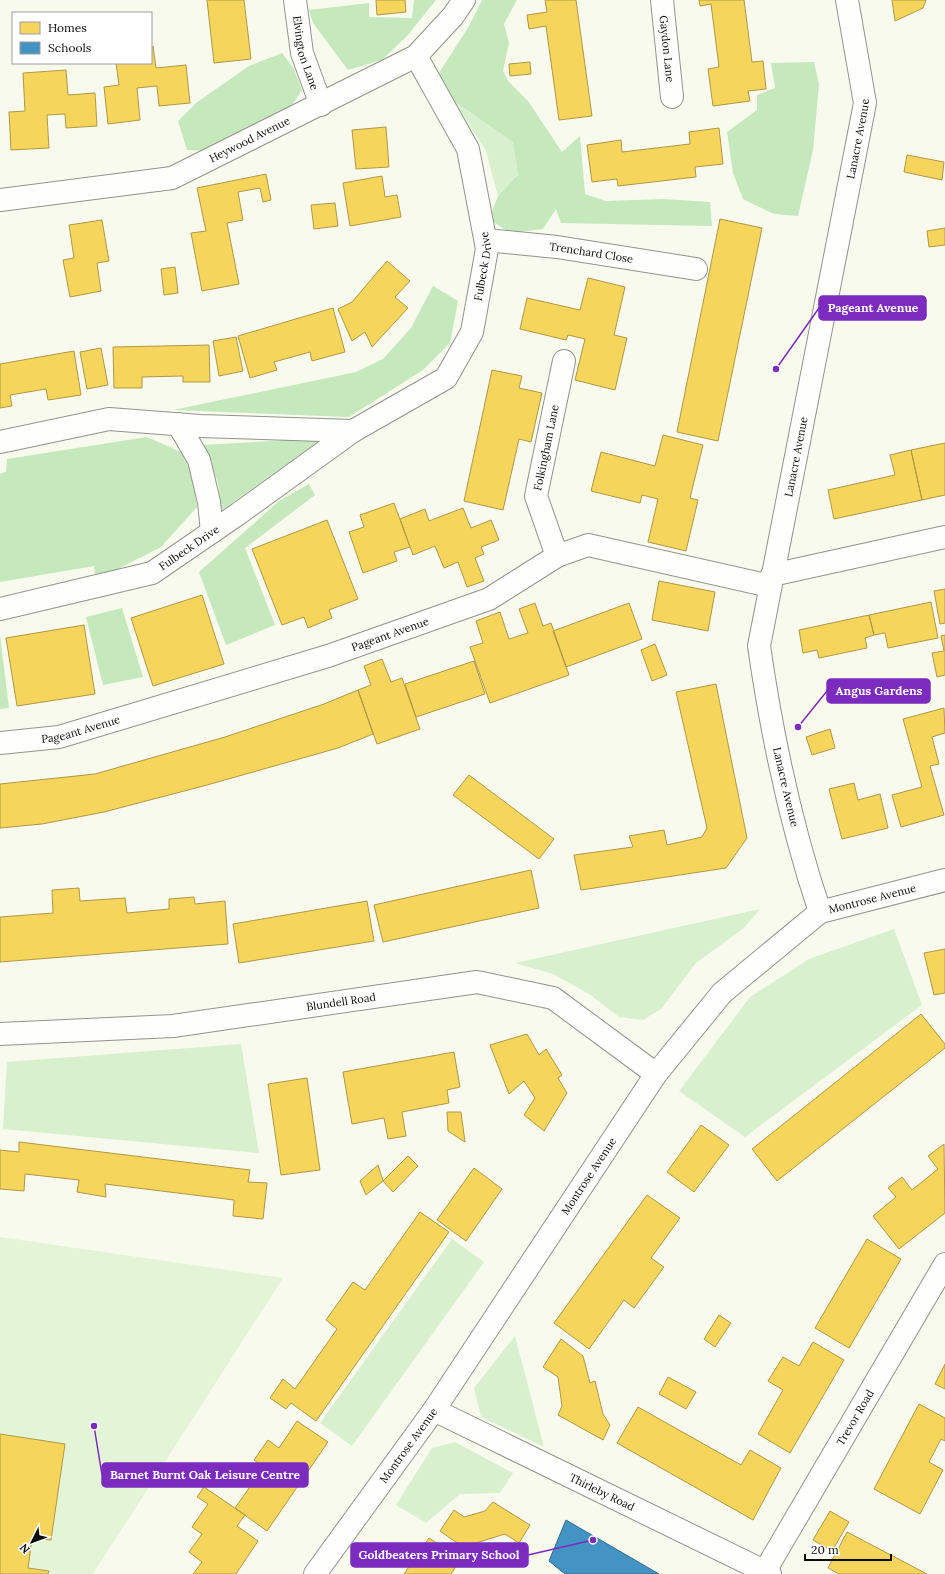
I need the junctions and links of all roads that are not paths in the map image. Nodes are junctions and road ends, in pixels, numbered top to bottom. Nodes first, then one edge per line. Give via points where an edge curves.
1 (295, 0) edge
2 (464, 0) edge
3 (662, 0) edge
4 (847, 0) edge
5 (416, 56) junction
6 (672, 97) dead end
7 (321, 105) junction
8 (0, 200) edge
9 (486, 240) junction
10 (696, 269) dead end
11 (564, 361) dead end
12 (178, 424) junction
13 (353, 430) junction
14 (0, 442) edge
15 (212, 532) junction
16 (945, 537) edge
17 (557, 556) junction
18 (771, 581) junction
19 (0, 609) edge
20 (0, 743) edge
21 (945, 880) edge
22 (820, 912) junction
23 (0, 1034) edge
24 (656, 1074) junction
25 (945, 1264) edge
26 (434, 1410) junction
27 (767, 1573) edge
28 (315, 1574) edge

1 - 7 street, Elvington Lane via 302,53
2 - 5 street, Heywood Avenue via 453,16
3 - 6 street, Gaydon Lane
4 - 18 street, Lanacre Avenue via 865,103
5 - 7 street, Heywood Avenue
5 - 9 street, Fulbeck Drive via 468,149
7 - 8 street, Heywood Avenue via 172,178
9 - 10 street, Trenchard Close via 557,247
9 - 13 street, Fulbeck Drive via 487,249 472,332 446,378
11 - 17 street, Folkingham Lane via 536,496
12 - 13 street
12 - 14 street via 109,419
12 - 15 street via 199,460 209,502
13 - 15 street, Fulbeck Drive
15 - 19 street, Fulbeck Drive via 152,573
16 - 18 street
17 - 18 street, Pageant Avenue via 588,545
17 - 20 street, Pageant Avenue via 489,598 328,656 59,737
18 - 22 street, Lanacre Avenue via 759,646 769,712 805,866
21 - 22 street, Montrose Avenue
22 - 24 street, Montrose Avenue via 722,993
23 - 24 street, Blundell Road via 173,1026 477,982 553,998
24 - 26 street, Montrose Avenue
25 - 27 street, Trevor Road
26 - 27 street, Thirleby Road
26 - 28 street, Montrose Avenue

